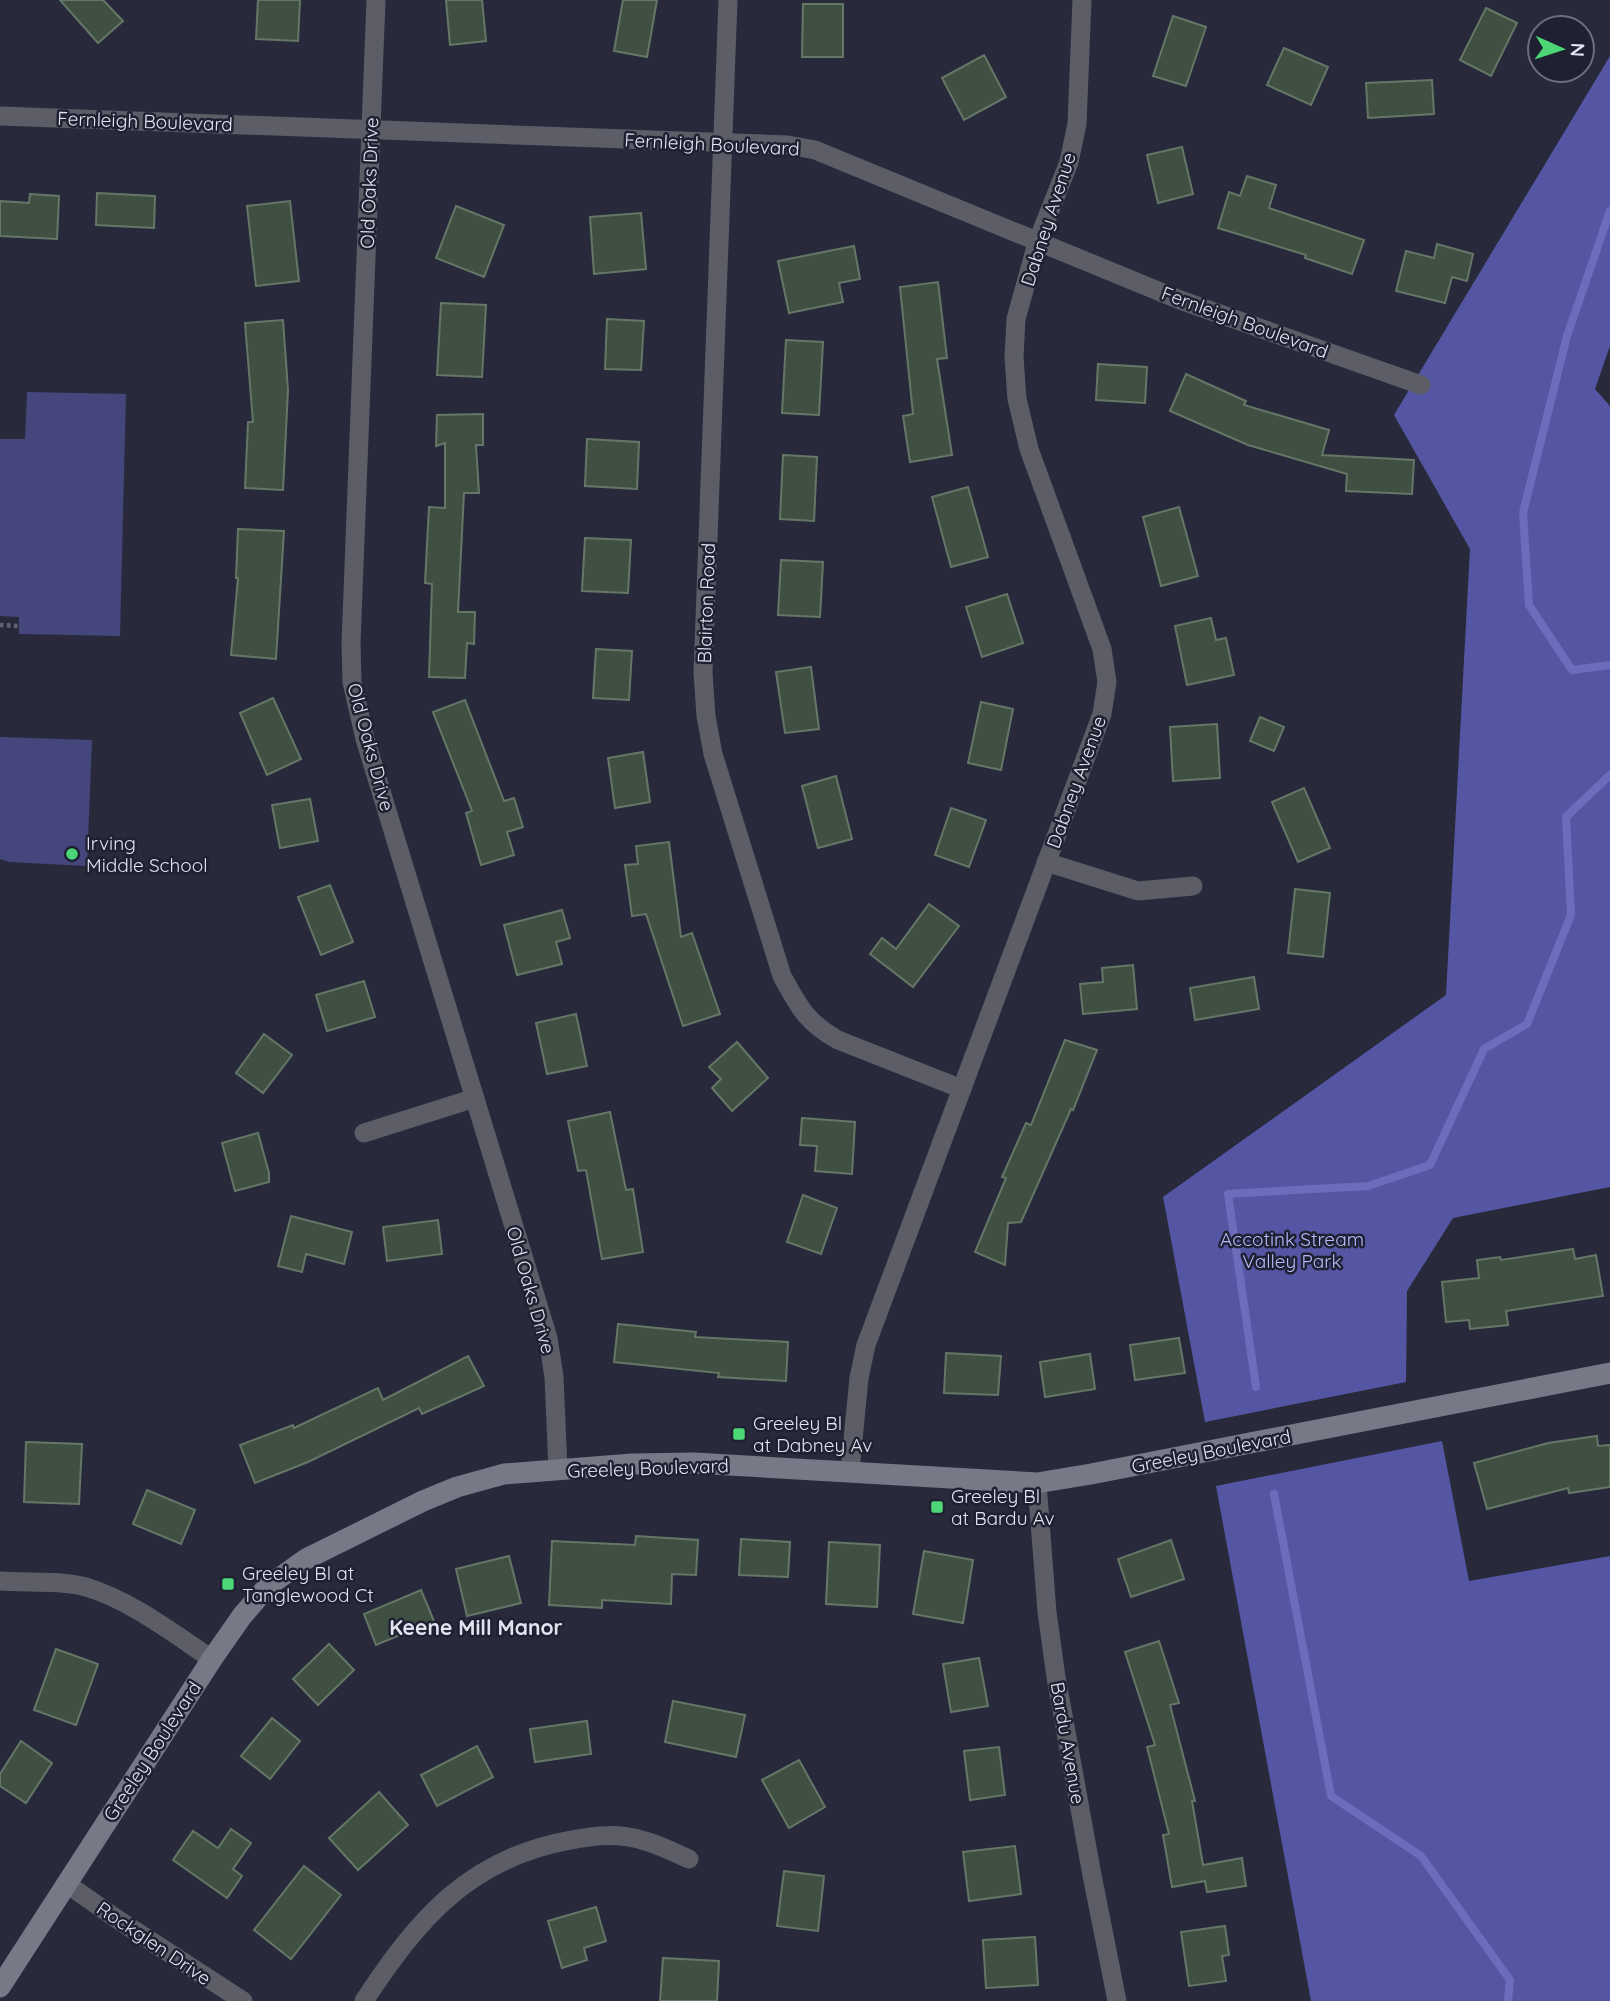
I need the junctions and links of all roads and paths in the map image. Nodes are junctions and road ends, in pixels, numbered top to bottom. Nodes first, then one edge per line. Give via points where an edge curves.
1 (376, 0) edge
2 (728, 0) edge
3 (1082, 0) edge
4 (0, 116) edge
5 (371, 130) junction
6 (723, 143) junction
7 (1037, 243) junction
8 (1422, 385) dead end
9 (0, 625) edge
10 (19, 626) dead end
11 (1046, 862) junction
12 (1193, 886) dead end
13 (961, 1089) junction
14 (475, 1098) junction
15 (364, 1133) dead end
16 (1610, 1373) edge
17 (558, 1470) junction
18 (850, 1471) junction
19 (1037, 1483) junction
20 (0, 1581) edge
21 (212, 1659) junction
22 (689, 1859) dead end
23 (67, 1884) junction
24 (0, 1987) edge
25 (243, 2001) edge
26 (364, 2001) edge
27 (1117, 2001) edge

1 - 5 street, Old Oaks Drive
2 - 6 street, Blairton Road
3 - 7 street, Dabney Avenue via 1077,124 1069,162
4 - 5 street, Fernleigh Boulevard
5 - 6 street, Fernleigh Boulevard
5 - 14 street, Old Oaks Drive via 352,682 365,739
6 - 7 street, Fernleigh Boulevard via 815,150
6 - 13 street, Blairton Road via 703,673 713,754 782,976 800,1010 838,1040
7 - 8 street, Fernleigh Boulevard via 1181,300
7 - 11 street, Dabney Avenue via 1016,318 1017,399 1029,449 1102,649 1107,682 1102,714
9 - 10 path
11 - 12 street via 1138,891
11 - 13 street, Dabney Avenue
13 - 18 street, Dabney Avenue via 866,1345
14 - 15 street
14 - 17 street, Old Oaks Drive via 548,1338
16 - 19 street, Greeley Boulevard
17 - 18 street, Greeley Boulevard via 694,1463
17 - 21 street, Greeley Boulevard via 504,1474 457,1487 306,1559 268,1586
18 - 19 street, Greeley Boulevard
19 - 27 street, Bardu Avenue via 1056,1677
20 - 21 street via 87,1588 114,1598
21 - 23 street, Greeley Boulevard
22 - 26 street via 645,1840 613,1835 519,1853 470,1880 429,1914
23 - 24 street, Greeley Boulevard
23 - 25 street, Rockglen Drive

